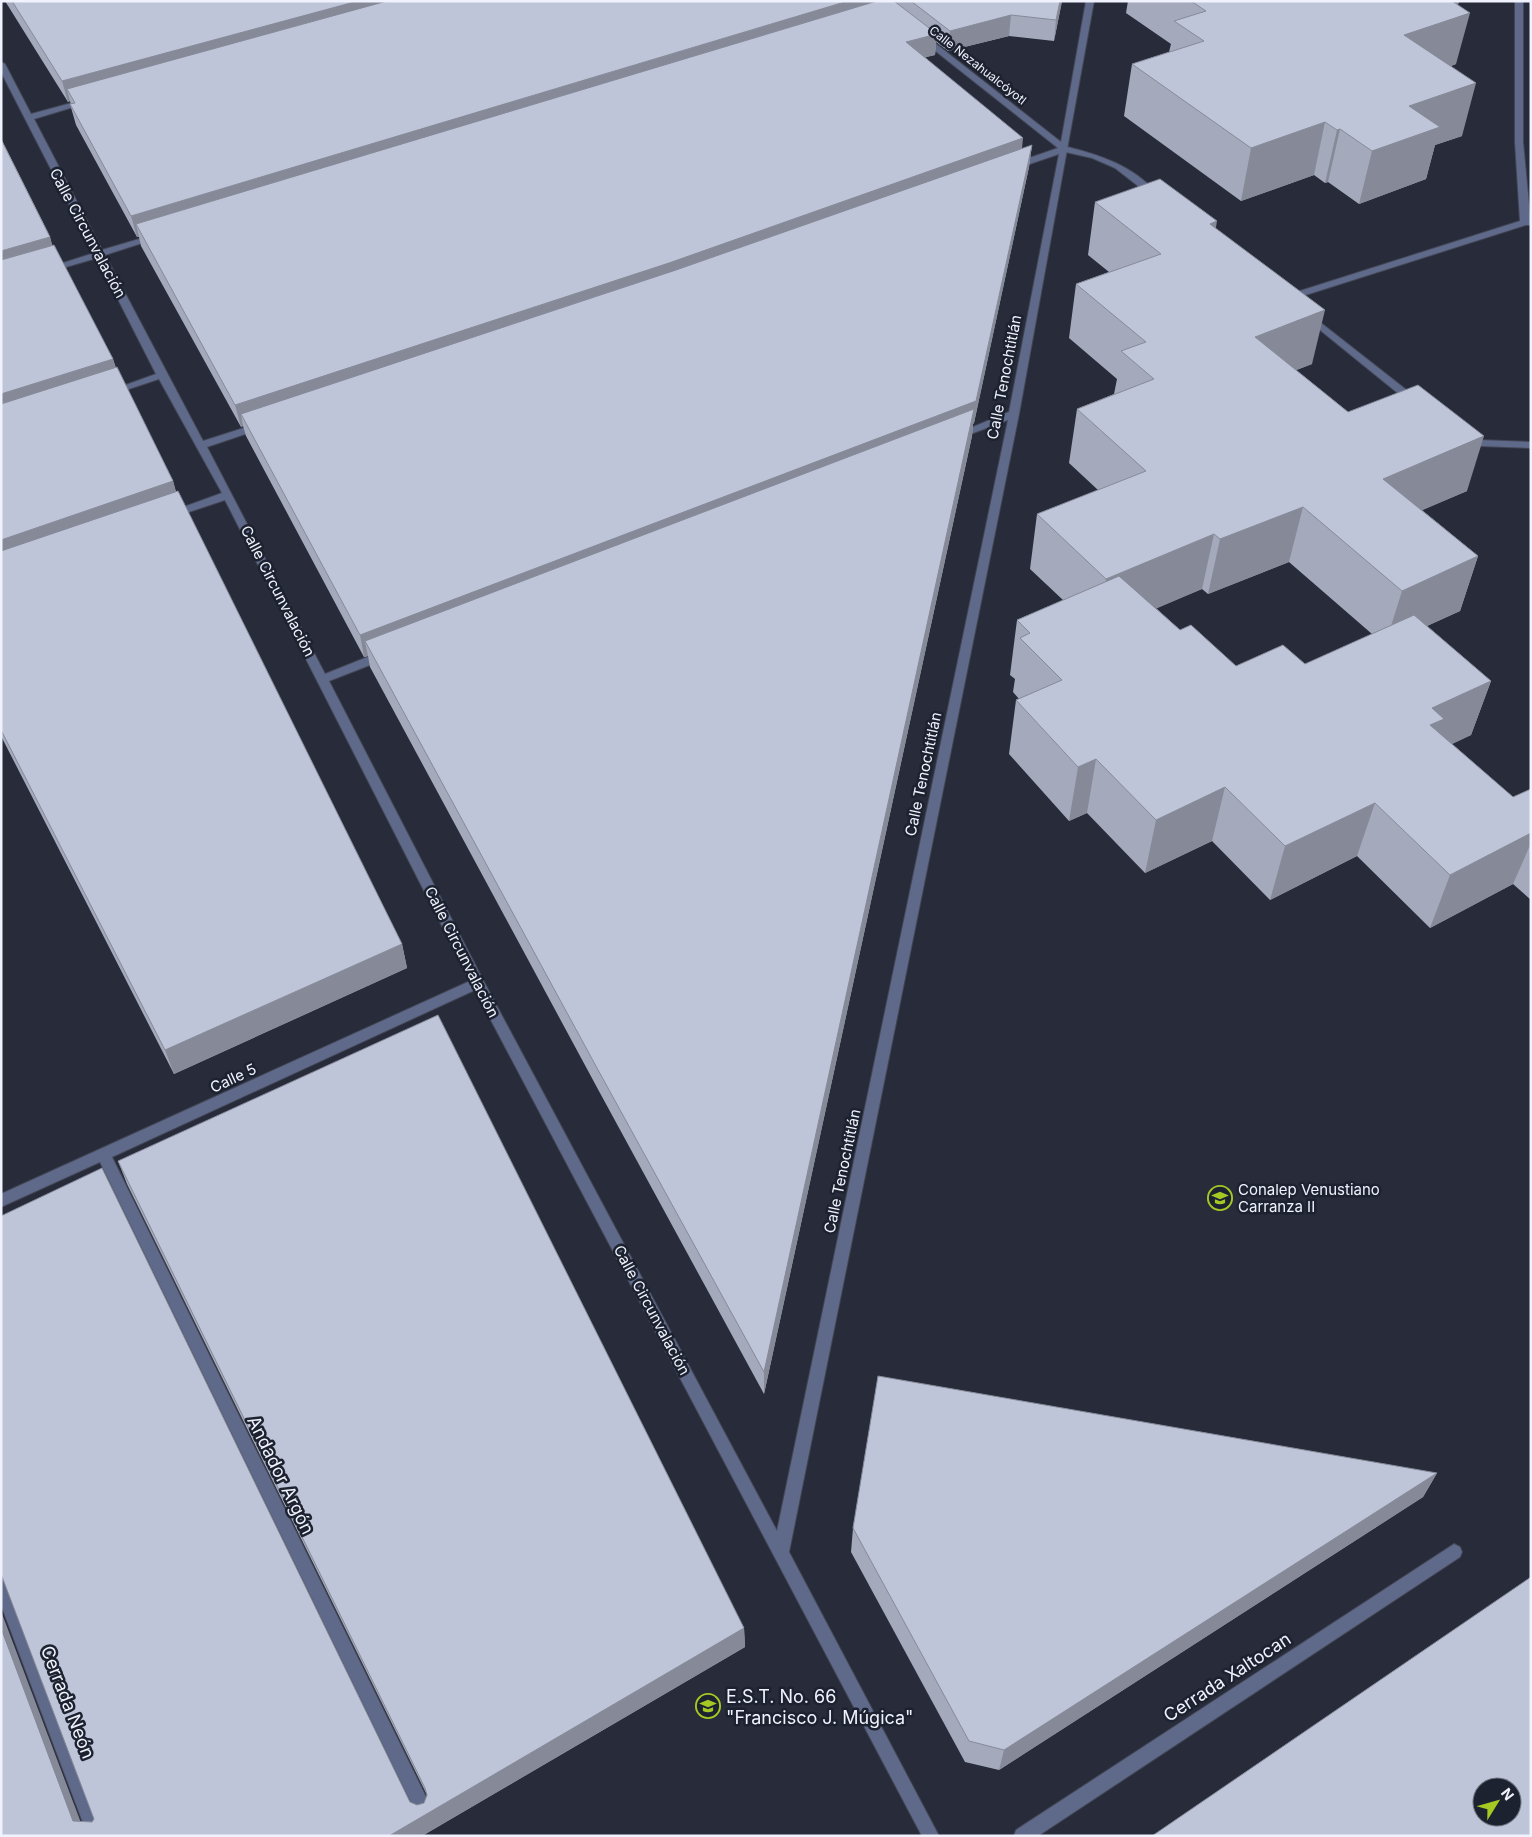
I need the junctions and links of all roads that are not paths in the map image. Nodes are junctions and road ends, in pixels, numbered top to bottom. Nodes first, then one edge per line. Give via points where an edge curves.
1 (1090, 1) edge
2 (1519, 1) edge
3 (913, 31) edge
4 (1, 64) edge
5 (94, 100) edge
6 (28, 118) junction
7 (1064, 149) junction
8 (1009, 169) edge
9 (1164, 202) edge
10 (1528, 222) edge
11 (166, 234) edge
12 (100, 254) junction
13 (37, 273) edge
14 (162, 375) junction
15 (105, 394) edge
16 (1423, 408) edge
17 (1014, 414) junction
18 (268, 423) edge
19 (1454, 433) edge
20 (948, 439) edge
21 (202, 445) junction
22 (1531, 445) edge
23 (228, 496) junction
24 (165, 517) edge
25 (398, 650) edge
26 (323, 679) junction
27 (478, 983) junction
28 (104, 1155) junction
29 (1, 1201) edge
30 (781, 1552) junction
31 (1454, 1552) dead end
32 (1, 1583) edge
33 (424, 1811) edge
34 (97, 1836) edge
35 (931, 1836) edge
36 (1022, 1836) edge

1 - 7 street, Calle Tenochtitlán
2 - 10 street via 1520,142
3 - 7 street, Calle Nezahualcóyotl
4 - 6 street, Calle Circunvalación
5 - 6 street
6 - 12 street, Calle Circunvalación
7 - 8 street
7 - 9 street via 1095,156 1118,166
7 - 17 street, Calle Tenochtitlán
10 - 16 street via 1291,302
11 - 12 street
12 - 13 street
12 - 14 street, Calle Circunvalación
14 - 15 street
14 - 21 street, Calle Circunvalación
17 - 20 street
17 - 30 street, Calle Tenochtitlán
18 - 21 street
19 - 22 street via 1469,442
21 - 23 street, Calle Circunvalación
23 - 24 street
23 - 26 street, Calle Circunvalación
25 - 26 street
26 - 27 street, Calle Circunvalación
27 - 28 street, Calle 5
27 - 30 street, Calle Circunvalación
28 - 29 street, Calle 5
28 - 33 street, Andador Argón
30 - 35 street, Calle Circunvalación
31 - 36 street, Cerrada Xaltocan
32 - 34 street, Cerrada Neón

